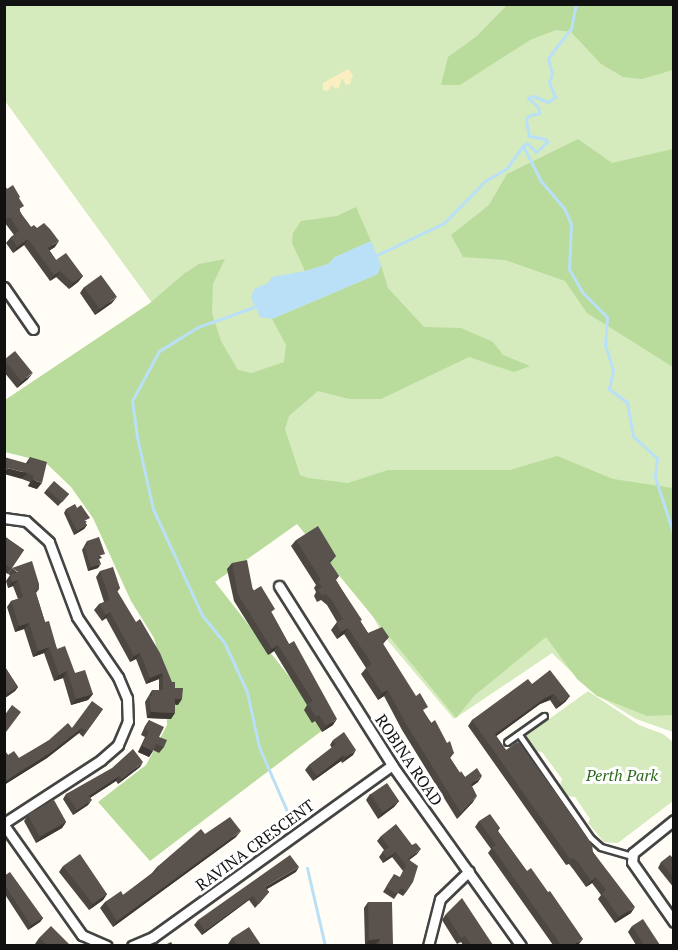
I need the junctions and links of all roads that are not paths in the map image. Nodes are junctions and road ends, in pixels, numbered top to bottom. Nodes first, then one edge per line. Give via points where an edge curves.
1 (4, 287) edge
2 (33, 329) dead end
3 (4, 518) edge
4 (279, 586) dead end
5 (544, 716) dead end
6 (519, 734) junction
7 (507, 742) dead end
8 (392, 765) junction
9 (674, 820) edge
10 (4, 824) edge
11 (633, 856) junction
12 (469, 871) junction
13 (674, 922) edge
14 (107, 945) edge
15 (132, 945) edge
16 (428, 945) edge
17 (521, 945) edge

1 - 2 street
3 - 10 street via 26,521 49,542 77,617 118,676 127,698 128,721 118,745 100,760
4 - 8 street, ROBINA ROAD
5 - 6 lane
6 - 7 lane
6 - 11 lane via 591,838 601,846
8 - 12 street, ROBINA ROAD
8 - 15 street, RAVINA CRESCENT via 153,937
9 - 11 street via 641,844
10 - 14 street via 82,935
11 - 13 street via 641,878
12 - 16 street via 440,900
12 - 17 street, ROBINA ROAD

